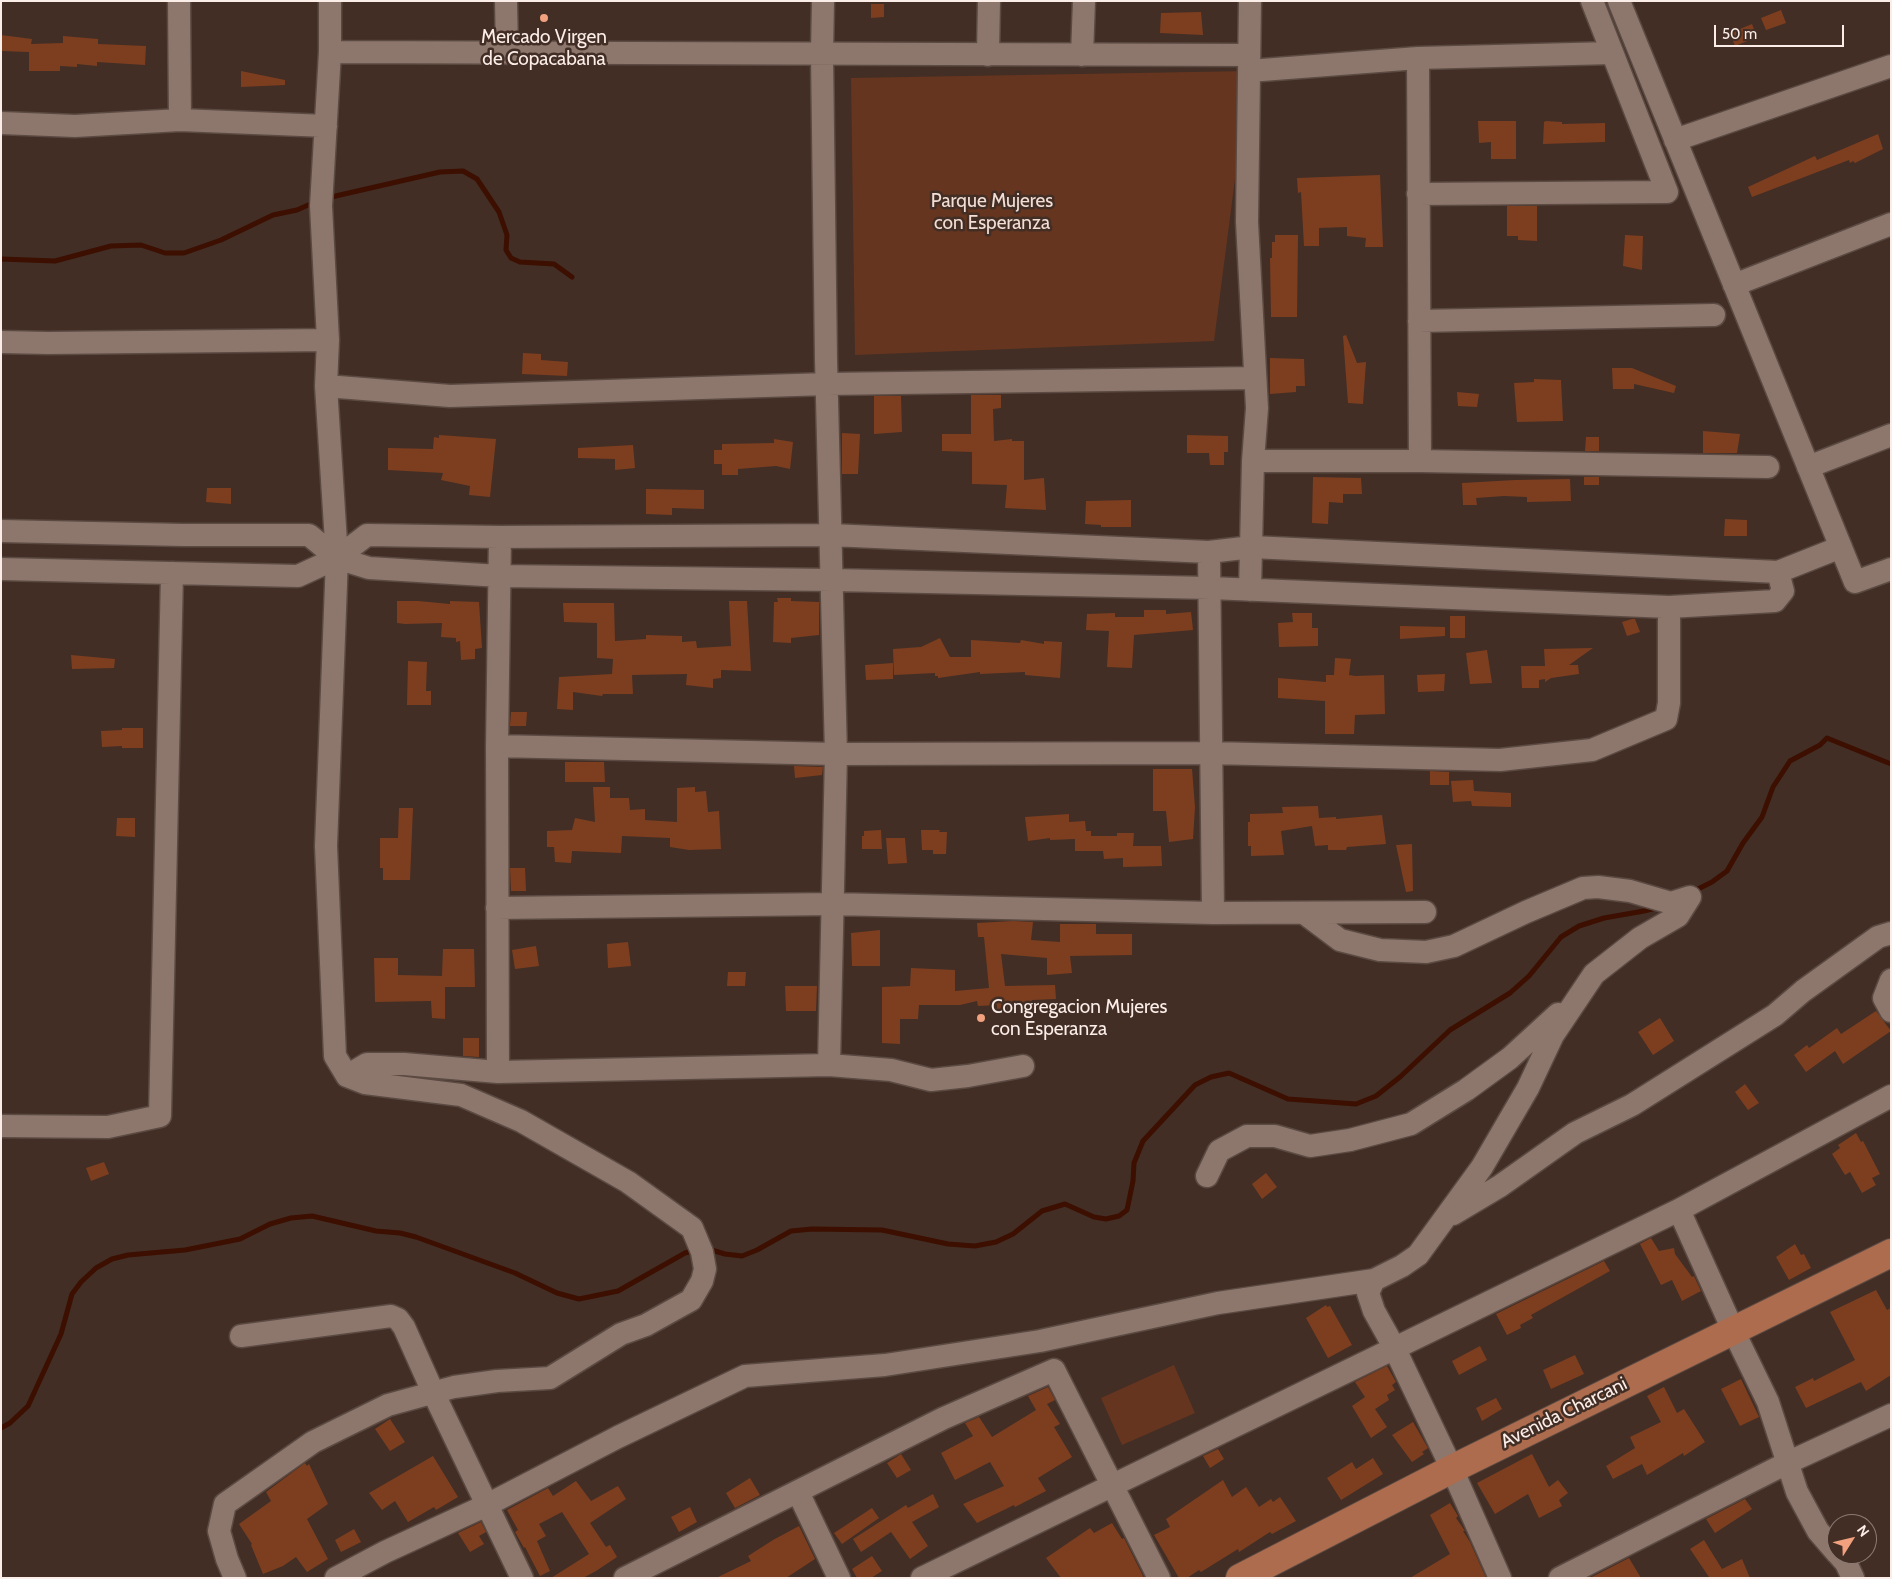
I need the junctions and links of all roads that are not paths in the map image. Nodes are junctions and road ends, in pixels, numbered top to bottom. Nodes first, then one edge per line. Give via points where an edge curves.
1 (179, 1) edge
2 (330, 1) edge
3 (506, 1) edge
4 (823, 1) edge
5 (990, 1) edge
6 (1084, 1) edge
7 (1250, 1) edge
8 (1592, 1) edge
9 (1618, 1) edge
10 (330, 52) junction
11 (507, 53) junction
12 (1612, 53) junction
13 (822, 54) junction
14 (988, 55) junction
15 (1082, 55) junction
16 (1418, 58) junction
17 (1249, 63) junction
18 (1891, 66) edge
19 (180, 120) junction
20 (1, 123) edge
21 (326, 126) junction
22 (1675, 140) junction
23 (1418, 194) junction
24 (1890, 228) edge
25 (1734, 285) junction
26 (1714, 315) dead end
27 (1419, 321) junction
28 (328, 340) junction
29 (1, 342) edge
30 (1255, 378) junction
31 (827, 384) junction
32 (326, 386) junction
33 (1891, 435) edge
34 (1253, 461) junction
35 (1420, 461) junction
36 (1768, 466) dead end
37 (1808, 467) junction
38 (1, 531) edge
39 (831, 536) junction
40 (500, 537) junction
41 (1252, 547) junction
42 (1841, 547) junction
43 (1209, 552) junction
44 (336, 558) junction
45 (1, 569) edge
46 (1891, 569) edge
47 (1778, 572) junction
48 (172, 573) junction
49 (500, 576) junction
50 (832, 580) junction
51 (1210, 588) junction
52 (1250, 590) junction
53 (1669, 607) junction
54 (497, 746) junction
55 (1211, 753) junction
56 (836, 754) junction
57 (833, 904) junction
58 (498, 908) junction
59 (1425, 912) dead end
60 (1304, 913) junction
61 (1213, 914) junction
62 (1891, 933) edge
63 (1891, 980) edge
64 (1579, 995) junction
65 (1891, 1011) edge
66 (829, 1065) junction
67 (1023, 1066) dead end
68 (498, 1072) junction
69 (347, 1076) junction
70 (1891, 1096) edge
71 (1, 1126) edge
72 (1207, 1176) dead end
73 (1679, 1210) junction
74 (1444, 1220) junction
75 (1891, 1253) edge
76 (1374, 1280) junction
77 (1733, 1330) junction
78 (240, 1336) dead end
79 (1394, 1347) junction
80 (433, 1392) junction
81 (1891, 1415) edge
82 (1788, 1463) junction
83 (1452, 1469) junction
84 (1112, 1484) junction
85 (798, 1492) junction
86 (487, 1505) junction
87 (1827, 1541) edge
88 (1846, 1564) edge
89 (1851, 1577) edge
90 (235, 1578) edge
91 (336, 1578) edge
92 (522, 1578) edge
93 (625, 1578) edge
94 (839, 1578) edge
95 (922, 1578) edge
96 (1159, 1578) edge
97 (1240, 1578) edge
98 (1500, 1578) edge
99 (1560, 1578) edge

1 - 19 street
2 - 10 street
3 - 11 street
4 - 13 street
5 - 14 street
6 - 15 street
7 - 17 street
8 - 12 street
9 - 22 street
10 - 11 street
10 - 21 street
11 - 13 street
12 - 16 street
12 - 23 street via 1667,192
13 - 14 street
13 - 31 street
14 - 15 street
15 - 17 street
16 - 17 street
16 - 23 street
17 - 30 street via 1247,222
18 - 22 street
19 - 20 street via 75,126
19 - 21 street
21 - 28 street via 321,206
22 - 25 street
23 - 27 street
24 - 25 street
25 - 37 street
26 - 27 street
27 - 35 street
28 - 29 street
28 - 32 street
30 - 31 street
30 - 34 street via 1257,408
31 - 32 street via 450,396
31 - 39 street
32 - 44 street
33 - 37 street
34 - 35 street
34 - 41 street
35 - 36 street
37 - 42 street
38 - 44 street via 309,534
39 - 40 street
39 - 43 street
39 - 50 street
40 - 44 street via 367,535
40 - 49 street
41 - 43 street
41 - 47 street
41 - 52 street
42 - 46 street via 1855,582
42 - 47 street
43 - 51 street
44 - 48 street via 298,576
44 - 49 street via 369,568
44 - 69 street via 326,846 335,1056
45 - 48 street
47 - 53 street via 1782,590 1775,600
48 - 71 street via 160,1116 108,1127
49 - 50 street
49 - 54 street
50 - 51 street
50 - 56 street
51 - 52 street
51 - 55 street
52 - 53 street
53 - 55 street via 1669,703 1666,719 1592,750 1500,760
54 - 56 street
54 - 58 street
55 - 56 street
55 - 61 street
56 - 57 street
57 - 58 street
57 - 61 street
57 - 66 street
58 - 68 street
59 - 60 street
60 - 61 street
60 - 64 street via 1340,940 1380,950 1426,952 1454,946 1583,888 1630,891 1671,903 1690,897 1678,916 1640,938 1594,974
62 - 74 street via 1878,937 1775,1015 1632,1105 1575,1133 1500,1186
63 - 65 street via 1884,998
64 - 72 street via 1510,1058 1411,1124 1350,1140 1310,1146 1274,1136 1247,1136 1219,1151
64 - 74 street via 1553,1035 1528,1088 1482,1167
66 - 67 street via 891,1070 931,1080
66 - 68 street
68 - 69 street via 367,1064
69 - 80 street via 365,1083 461,1095 521,1121 628,1182 692,1228 702,1252 705,1269 691,1300 646,1325 621,1334 550,1378 471,1384
70 - 73 street
73 - 77 street
73 - 79 street
74 - 76 street via 1418,1255
75 - 77 main road, Avenida Charcani
76 - 79 street via 1368,1293
76 - 86 street via 1218,1303 1040,1341 885,1365 745,1376
77 - 82 street via 1768,1402
77 - 83 main road, Avenida Charcani
78 - 80 street via 391,1316 404,1327
79 - 83 street
79 - 84 street
80 - 86 street
80 - 90 street via 388,1406 313,1442 225,1504 219,1530
81 - 82 street
82 - 87 street via 1797,1492
82 - 99 street
83 - 97 main road, Avenida Charcani
83 - 98 street
84 - 85 street via 1054,1370 944,1418
84 - 95 street
84 - 96 street
85 - 93 street
85 - 94 street
86 - 91 street
86 - 92 street
88 - 89 street

